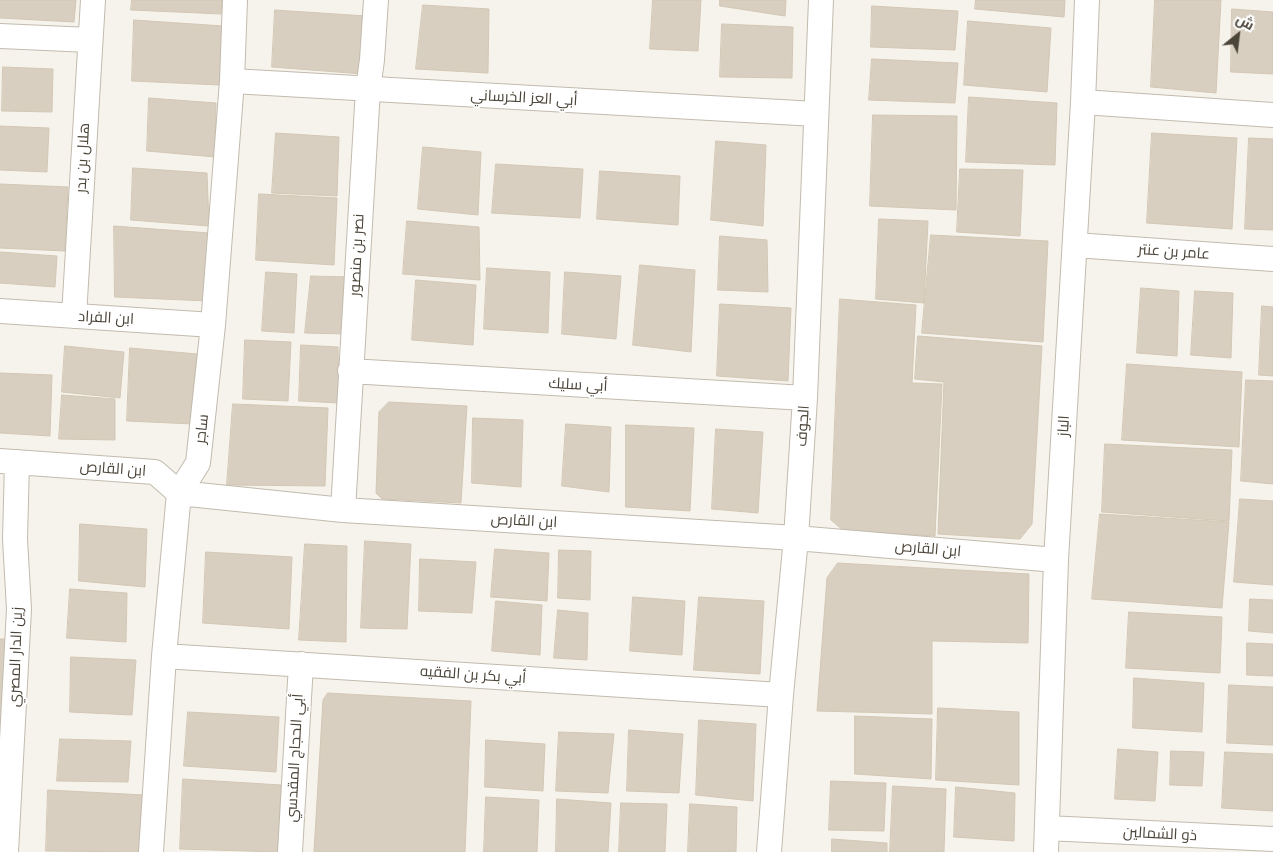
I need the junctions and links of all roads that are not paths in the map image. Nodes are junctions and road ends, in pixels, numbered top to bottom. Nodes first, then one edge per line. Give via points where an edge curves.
1 (93, 0) edge
2 (235, 0) edge
3 (376, 0) edge
4 (821, 0) edge
5 (1088, 0) edge
6 (0, 36) edge
7 (90, 40) junction
8 (232, 81) junction
9 (368, 89) junction
10 (1083, 102) junction
11 (816, 114) junction
12 (1273, 115) edge
13 (1074, 245) junction
14 (1273, 259) edge
15 (0, 311) edge
16 (74, 316) junction
17 (213, 324) junction
18 (350, 371) junction
19 (805, 398) junction
20 (9, 461) edge
21 (179, 493) junction
22 (343, 510) junction
23 (796, 538) junction
24 (1056, 560) junction
25 (10, 609) edge
26 (164, 656) junction
27 (301, 664) junction
28 (781, 695) junction
29 (1047, 828) junction
30 (1273, 839) edge
31 (6, 852) edge
32 (151, 852) edge
33 (290, 852) edge
34 (769, 852) edge
35 (1046, 852) edge

1 - 7 street, هلال بن بدر
2 - 8 street, ساجر
3 - 9 street, نصر بن منصور
4 - 11 street, الجوف
5 - 10 street, الباز
6 - 7 street
7 - 16 street, هلال بن بدر
8 - 9 street, أبي العز الخرساني
8 - 17 street, ساجر
9 - 11 street, أبي العز الخرساني
9 - 18 street, نصر بن منصور
10 - 12 street
10 - 13 street, الباز
11 - 19 street, الجوف
13 - 14 street, عامر بن عنتر
13 - 24 street, الباز
15 - 16 street, ابن الفراد
16 - 17 street, ابن الفراد
17 - 21 street, ساجر via 198,463
18 - 19 street, أبي سليك
18 - 22 street, نصر بن منصور
19 - 23 street, الجوف
20 - 21 street, ابن القارص via 155,472
20 - 25 street, زين الدار المصري via 16,539
21 - 22 street, ابن القارص
21 - 26 street, ساجر
22 - 23 street, ابن القارص
23 - 24 street, ابن القارص
23 - 28 street, الجوف
24 - 29 street, الباز
25 - 31 street, زين الدار المصري
26 - 27 street, أبي بكر بن الفقيه
26 - 32 street, ساجر
27 - 28 street, أبي بكر بن الفقيه
27 - 33 street, أبي الحجاج المقدسي
28 - 34 street, الجوف
29 - 30 street, ذو الشمالين
29 - 35 street, الباز

